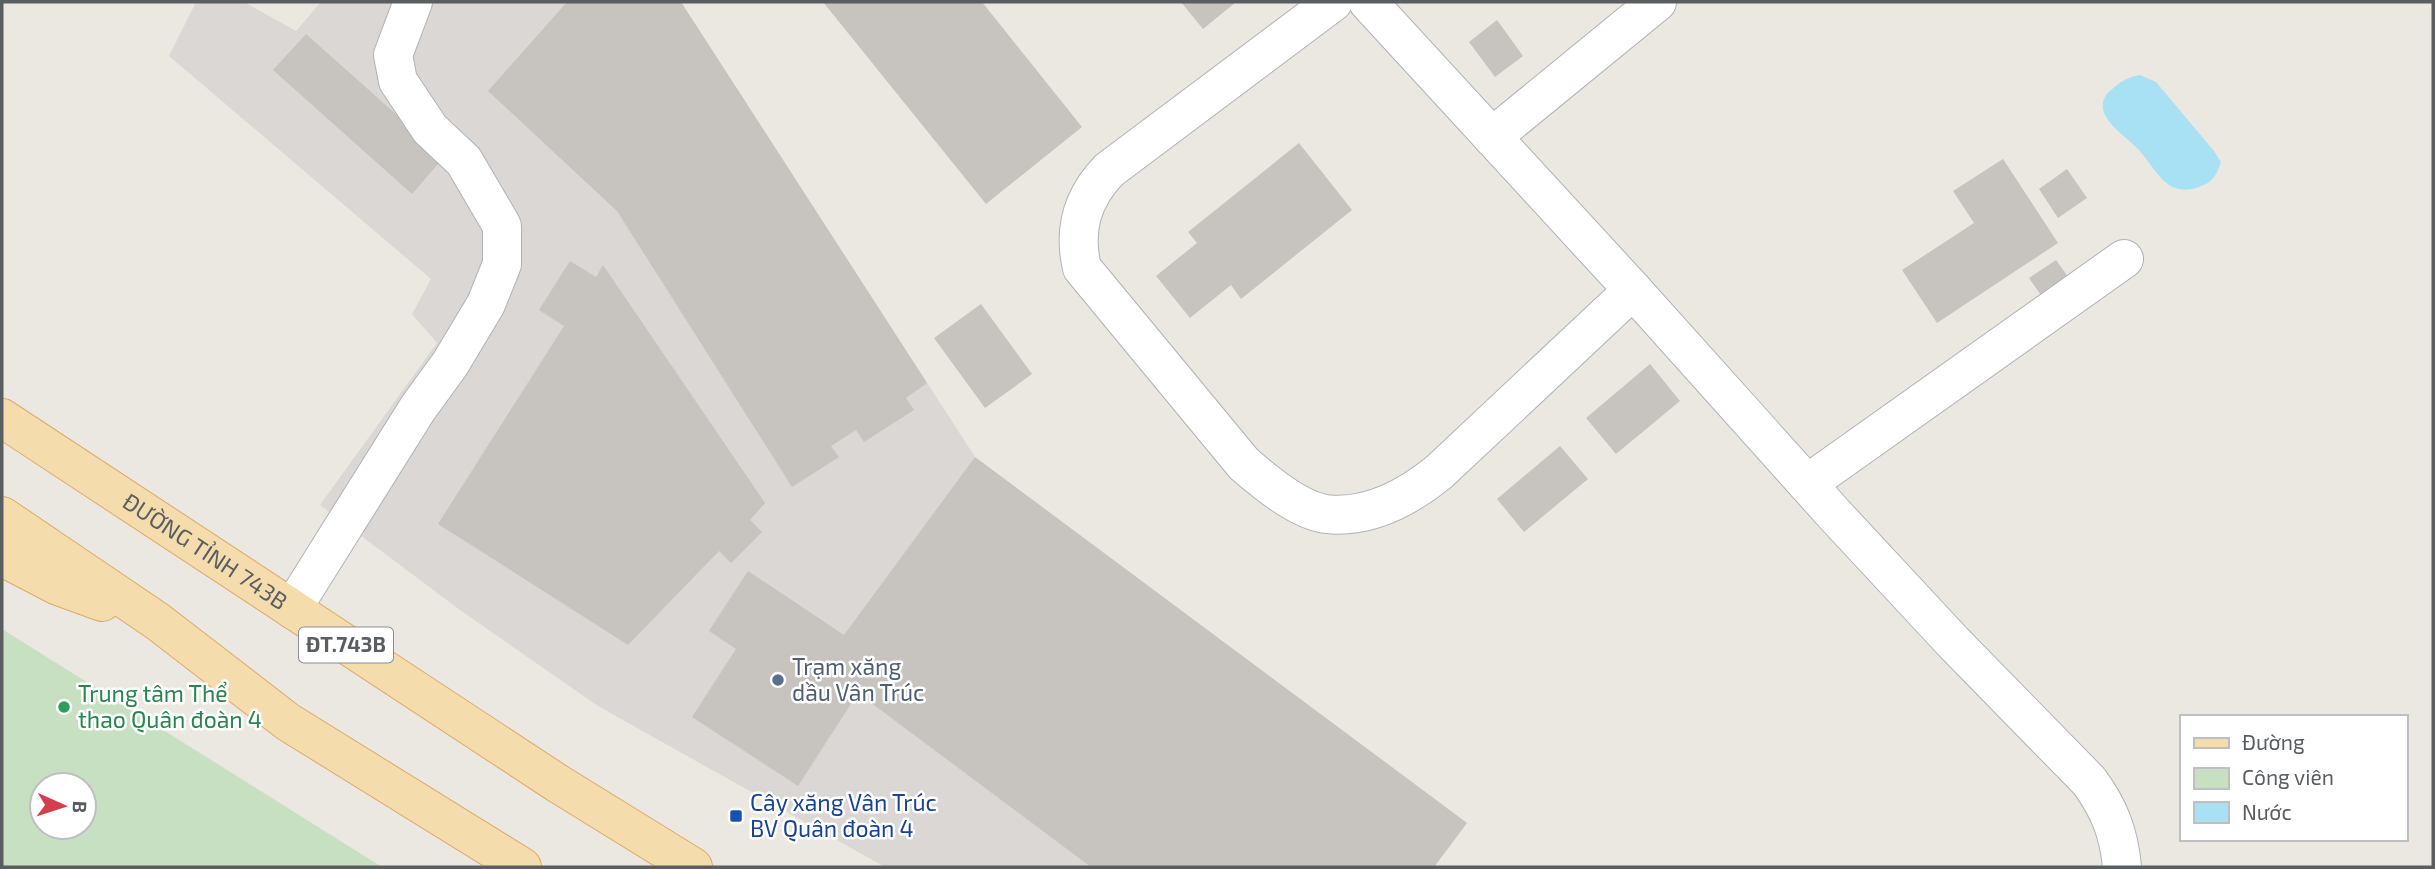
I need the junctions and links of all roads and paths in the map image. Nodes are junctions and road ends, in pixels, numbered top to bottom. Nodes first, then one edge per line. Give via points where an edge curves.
1 (413, 2) edge
2 (1333, 2) edge
3 (1368, 2) edge
4 (1657, 2) edge
5 (1492, 137) junction
6 (2124, 259) dead end
7 (1633, 290) junction
8 (2, 418) edge
9 (1807, 484) junction
10 (2, 516) edge
11 (2, 557) edge
12 (292, 609) junction
13 (157, 621) junction
14 (522, 867) edge
15 (692, 867) edge
16 (2122, 867) edge

1 - 12 lane via 393,55 398,81 430,129 464,161 502,226 502,264 486,304 456,354
2 - 7 lane via 1109,170 1096,184 1080,217 1082,268 1244,464 1289,497 1324,514 1364,512 1403,498 1439,472
3 - 5 lane
4 - 5 lane
5 - 7 lane
6 - 9 lane
7 - 9 lane
8 - 12 main road, ĐƯỜNG TỈNH 743B / ĐT.743B
9 - 16 lane via 2104,800 2114,822
10 - 13 main road
11 - 13 main road via 58,586
12 - 15 main road, ĐƯỜNG TỈNH 743B / ĐT.743B
13 - 14 main road via 288,722

